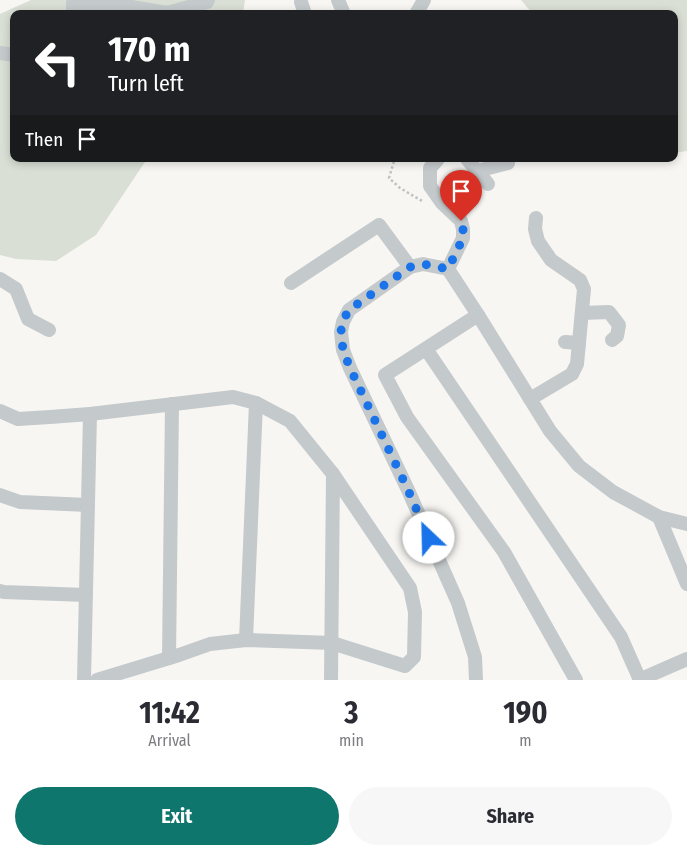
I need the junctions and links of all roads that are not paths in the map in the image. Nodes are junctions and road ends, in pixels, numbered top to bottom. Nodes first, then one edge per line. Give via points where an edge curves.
1 (208, 0) edge
2 (73, 10) edge
3 (149, 10) edge
4 (178, 10) edge
5 (435, 162) edge
6 (470, 162) edge
7 (508, 163) dead end
8 (477, 171) junction
9 (488, 184) dead end
10 (536, 218) dead end
11 (410, 267) junction
12 (448, 269) junction
13 (0, 279) edge
14 (291, 283) dead end
15 (582, 313) junction
16 (478, 315) junction
17 (50, 330) dead end
18 (612, 340) dead end
19 (426, 349) junction
20 (530, 399) junction
21 (256, 403) junction
22 (172, 404) junction
23 (0, 411) edge
24 (90, 414) junction
25 (333, 474) junction
26 (0, 495) edge
27 (88, 505) junction
28 (659, 517) junction
29 (687, 524) edge
30 (687, 584) edge
31 (0, 591) edge
32 (86, 594) junction
33 (246, 640) junction
34 (332, 643) junction
35 (169, 658) junction
36 (687, 659) edge
37 (84, 680) edge
38 (97, 680) edge
39 (331, 680) edge
40 (476, 680) edge
41 (576, 680) edge
42 (639, 680) edge

1 - 4 street
2 - 3 street via 73,3 108,3
5 - 12 street via 430,168 430,186 442,204 461,221 463,229 463,238
6 - 8 street
7 - 8 street
8 - 9 street
10 - 15 street via 538,240 551,260 580,280 584,289
11 - 12 street via 423,264
11 - 14 street via 379,224
11 - 40 street via 349,310 342,322 343,350 458,603 476,657
12 - 16 street
13 - 17 street via 16,289 28,319
15 - 18 street via 608,312 618,325 617,336
15 - 20 street via 572,342 577,364 572,374
16 - 19 street
16 - 20 street
19 - 41 street via 385,375 407,417 504,552
19 - 42 street via 621,637
20 - 28 street via 550,431 579,466 612,492
21 - 22 street via 233,397
21 - 25 street via 290,421
21 - 33 street
22 - 24 street
22 - 35 street
23 - 24 street via 18,419
24 - 27 street
25 - 34 street
25 - 34 street via 410,588 415,612 414,657 405,666
26 - 27 street via 20,502
27 - 32 street
28 - 29 street
28 - 30 street
31 - 32 street
32 - 37 street
33 - 34 street
33 - 35 street via 210,644
34 - 39 street
35 - 38 street
36 - 42 street

